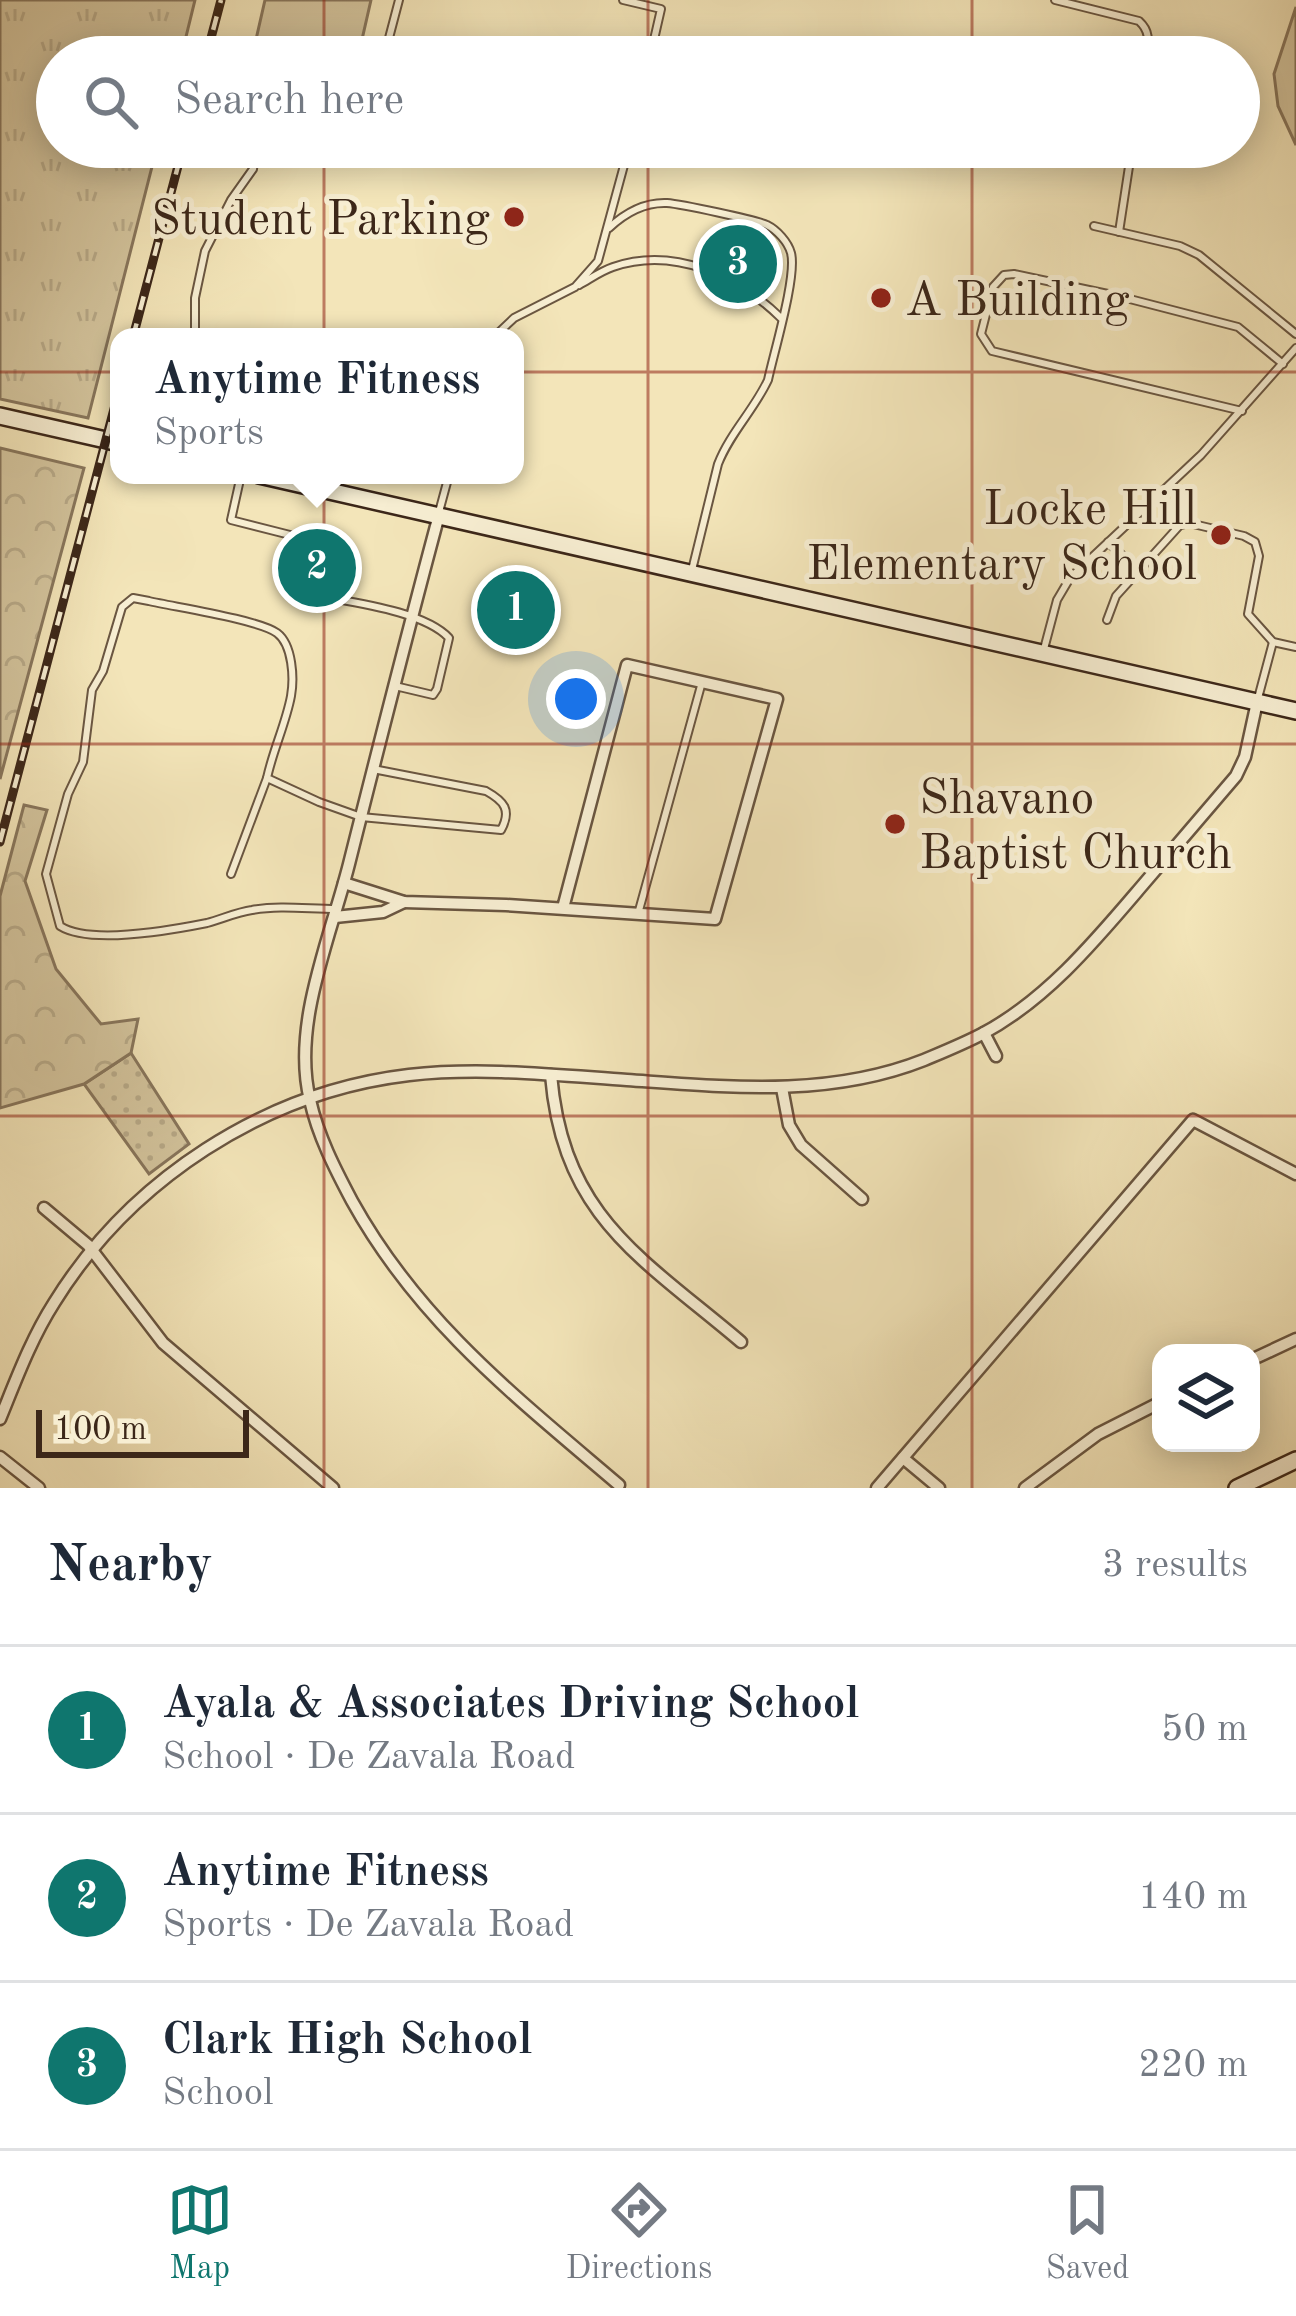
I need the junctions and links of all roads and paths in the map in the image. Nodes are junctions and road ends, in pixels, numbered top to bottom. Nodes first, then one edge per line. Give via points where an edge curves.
1 (399, 0) edge
2 (623, 0) edge
3 (1055, 0) edge
4 (390, 36) edge
5 (655, 36) edge
6 (1149, 36) edge
7 (253, 168) edge
8 (623, 168) edge
9 (1129, 168) edge
10 (1094, 226) dead end
11 (609, 228) junction
12 (1119, 232) junction
13 (575, 287) junction
14 (782, 317) junction
15 (195, 328) edge
16 (504, 328) edge
17 (1296, 334) edge
18 (1296, 349) edge
19 (1283, 364) junction
20 (1242, 411) junction
21 (0, 416) edge
22 (110, 441) edge
23 (239, 484) edge
24 (300, 484) edge
25 (447, 484) edge
26 (439, 515) junction
27 (295, 536) dead end
28 (1108, 542) junction
29 (1139, 572) junction
30 (692, 574) junction
31 (310, 593) dead end
32 (412, 615) junction
33 (1107, 620) dead end
34 (1273, 642) junction
35 (1296, 647) edge
36 (1043, 653) junction
37 (701, 682) junction
38 (394, 686) junction
39 (1257, 702) junction
40 (1296, 711) edge
41 (373, 769) junction
42 (267, 778) junction
43 (361, 817) junction
44 (231, 874) dead end
45 (344, 883) junction
46 (404, 902) junction
47 (563, 908) junction
48 (335, 913) junction
49 (638, 914) junction
50 (984, 1033) junction
51 (996, 1056) dead end
52 (551, 1075) junction
53 (782, 1088) junction
54 (309, 1099) junction
55 (1296, 1174) edge
56 (862, 1199) dead end
57 (44, 1208) dead end
58 (92, 1250) junction
59 (1296, 1339) edge
60 (741, 1342) dead end
61 (1260, 1356) edge
62 (1152, 1407) edge
63 (0, 1419) edge
64 (0, 1456) edge
65 (903, 1458) junction
66 (1296, 1460) edge
67 (619, 1485) edge
68 (39, 1488) edge
69 (333, 1488) edge
70 (877, 1488) edge
71 (939, 1488) edge
72 (1025, 1488) edge
73 (1237, 1488) edge

1 - 4 lane
2 - 5 lane via 662,9
3 - 6 lane via 1139,21
7 - 15 lane via 205,251
8 - 11 lane
9 - 12 lane
10 - 12 lane
11 - 13 lane via 598,261
11 - 14 lane via 624,214 666,203 767,225 790,250
12 - 17 lane via 1199,255
13 - 14 lane via 612,267 675,260 714,272
13 - 16 lane
14 - 30 lane via 761,395 718,464
18 - 19 lane
19 - 20 lane
19 - 20 lane via 1238,327 1193,314 1014,274 993,287 981,334 992,351
20 - 28 lane
21 - 22 main road
23 - 27 lane via 231,520
24 - 26 main road
25 - 26 lane
26 - 30 main road
26 - 32 street
28 - 29 lane
28 - 36 lane via 1057,600
29 - 33 lane
29 - 34 lane via 1180,525 1256,542 1248,614
30 - 36 main road
31 - 32 lane
32 - 38 street
32 - 38 lane via 449,638 437,689 433,695
34 - 35 lane
34 - 39 lane
36 - 39 main road
37 - 47 street via 627,665
37 - 49 lane
37 - 49 street via 777,699 716,920
38 - 41 street
39 - 40 main road
39 - 50 street via 1236,776 1073,964
41 - 43 street
41 - 43 lane via 486,791 502,800 506,822 501,830
42 - 43 lane
42 - 44 lane
42 - 48 lane via 293,673 278,633 133,598 122,607 92,690 83,762 46,874 60,926 108,934 290,906
43 - 45 street
45 - 46 street
45 - 48 street
46 - 47 street
46 - 48 street via 383,912
47 - 49 street
48 - 54 street via 311,999
50 - 51 street
50 - 53 street via 877,1075
52 - 53 street
52 - 54 street via 406,1075
52 - 60 street via 567,1156 600,1217
53 - 56 street via 801,1145
54 - 58 street via 191,1158
54 - 67 street via 334,1169 410,1290 456,1342
55 - 65 street via 1193,1120
57 - 58 street
58 - 63 street via 42,1323
58 - 69 street via 163,1343
59 - 61 street
62 - 72 street via 1098,1434
64 - 68 street
65 - 70 street
65 - 71 street
66 - 73 main road

